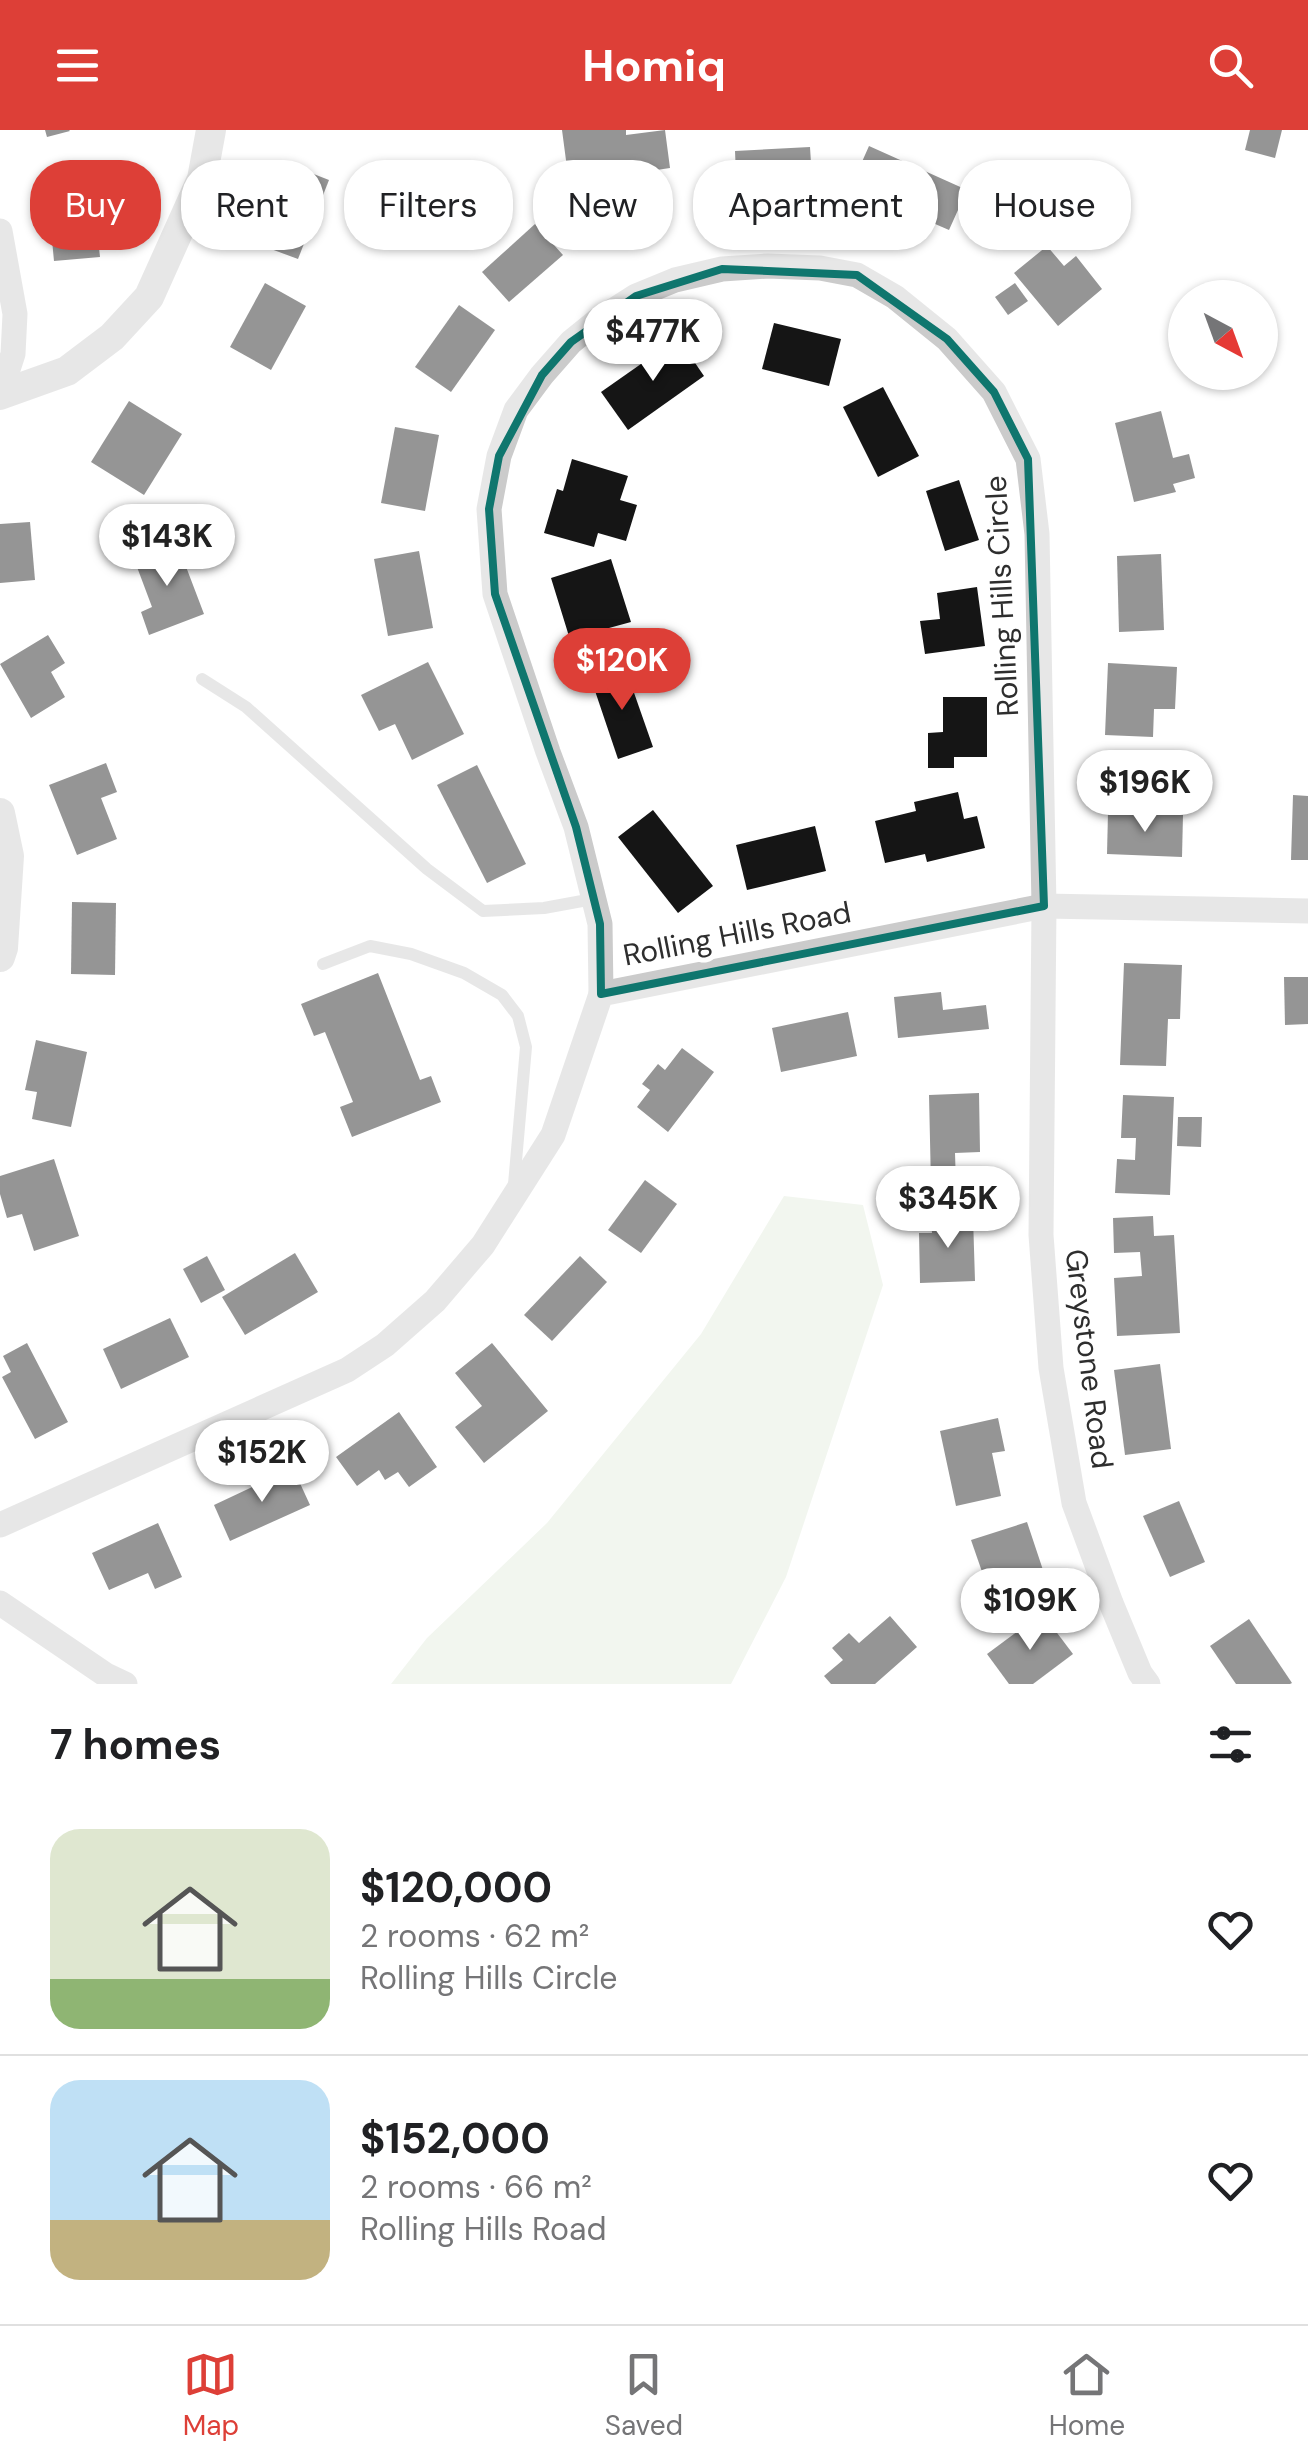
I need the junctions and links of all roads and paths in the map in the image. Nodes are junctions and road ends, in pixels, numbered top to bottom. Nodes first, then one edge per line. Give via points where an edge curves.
1 (210, 130) edge
2 (0, 231) edge
3 (0, 394) edge
4 (202, 679) dead end
5 (0, 813) edge
6 (593, 899) junction
7 (1044, 906) junction
8 (1308, 911) edge
9 (0, 957) edge
10 (323, 964) dead end
11 (601, 994) junction
12 (514, 1197) junction
13 (0, 1525) edge
14 (0, 1603) edge
15 (1138, 1680) edge
16 (124, 1684) edge

1 - 3 street via 202,178 150,297 67,371
2 - 3 street via 15,314 13,354
4 - 6 lane via 246,707 426,870 483,911
5 - 9 street via 9,856
6 - 7 street, Rolling Hills Circle via 576,827 495,594 489,509 499,456 516,410 596,321 675,280 768,266 857,276 895,297 947,339 994,392 1028,460 1037,534
6 - 11 street, Rolling Hills Circle
7 - 8 street, Rolling Hills Road
7 - 11 street, Rolling Hills Road
7 - 15 street, Greystone Road via 1041,1235 1050,1368 1074,1504
10 - 12 lane via 370,946 464,973 502,995 518,1016 526,1048
11 - 12 street, Rolling Hills Road via 553,1136
12 - 13 street, Rolling Hills Road via 435,1301 347,1370
14 - 16 street

